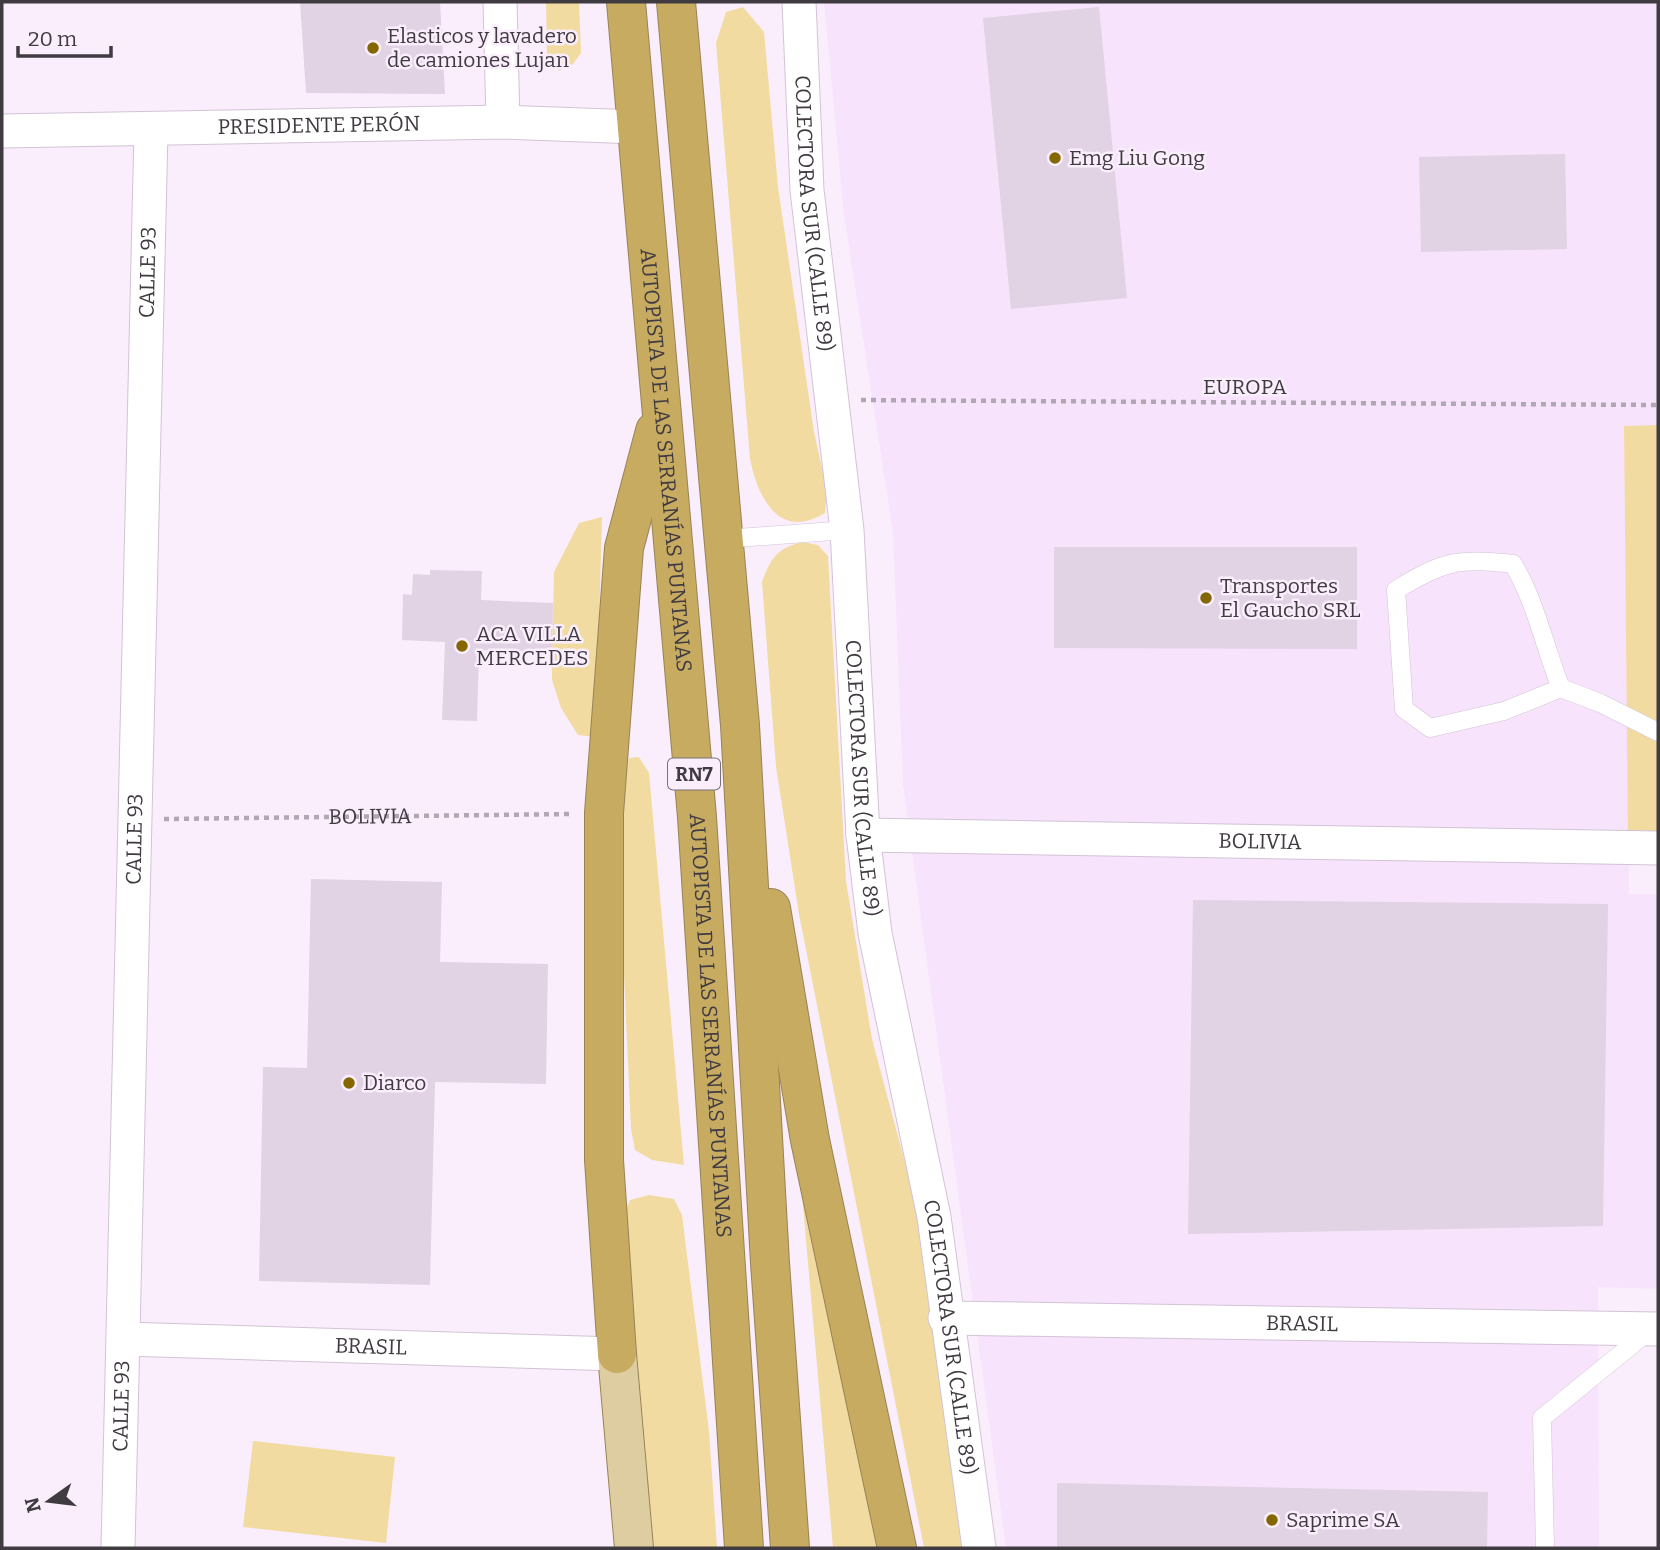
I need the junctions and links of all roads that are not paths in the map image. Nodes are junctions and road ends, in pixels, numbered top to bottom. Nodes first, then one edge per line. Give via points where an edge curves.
1 (500, 2) edge
2 (626, 2) edge
3 (677, 2) edge
4 (799, 2) edge
5 (503, 122) junction
6 (637, 127) junction
7 (151, 130) junction
8 (2, 131) edge
9 (662, 405) junction
10 (847, 530) junction
11 (724, 539) junction
12 (1561, 688) junction
13 (740, 724) junction
14 (1658, 732) edge
15 (863, 835) junction
16 (1658, 848) edge
17 (945, 1318) junction
18 (1655, 1329) edge
19 (124, 1339) junction
20 (617, 1354) junction
21 (118, 1548) edge
22 (634, 1548) edge
23 (744, 1548) edge
24 (790, 1548) edge
25 (897, 1548) edge
26 (979, 1548) edge
27 (1545, 1548) edge

1 - 5 street
2 - 6 highway, AUTOPISTA DE LAS SERRANÍAS PUNTANAS / RN7
3 - 11 highway, RN7
4 - 10 street, COLECTORA SUR (CALLE 89) via 807,190
5 - 6 street, PRESIDENTE PERÓN
5 - 7 street, PRESIDENTE PERÓN
6 - 9 highway, AUTOPISTA DE LAS SERRANÍAS PUNTANAS / RN7
7 - 8 street, PRESIDENTE PERÓN
7 - 19 street, CALLE 93
9 - 20 highway via 624,548 604,813 604,1160
9 - 23 highway, AUTOPISTA DE LAS SERRANÍAS PUNTANAS / RN7 via 697,817
10 - 11 lane
10 - 15 street, COLECTORA SUR (CALLE 89)
11 - 13 highway, RN7
12 - 12 lane via 1529,590 1513,564 1480,560 1432,567 1396,590 1404,709 1430,728 1504,711
12 - 14 lane
13 - 24 highway, RN7
13 - 25 highway via 810,1140
15 - 16 street, BOLIVIA
15 - 17 street, COLECTORA SUR (CALLE 89) via 875,933 934,1217
17 - 18 street, BRASIL
17 - 26 street, COLECTORA SUR (CALLE 89)
18 - 27 lane via 1542,1418
19 - 20 street, BRASIL
19 - 21 street, CALLE 93
20 - 22 main road

